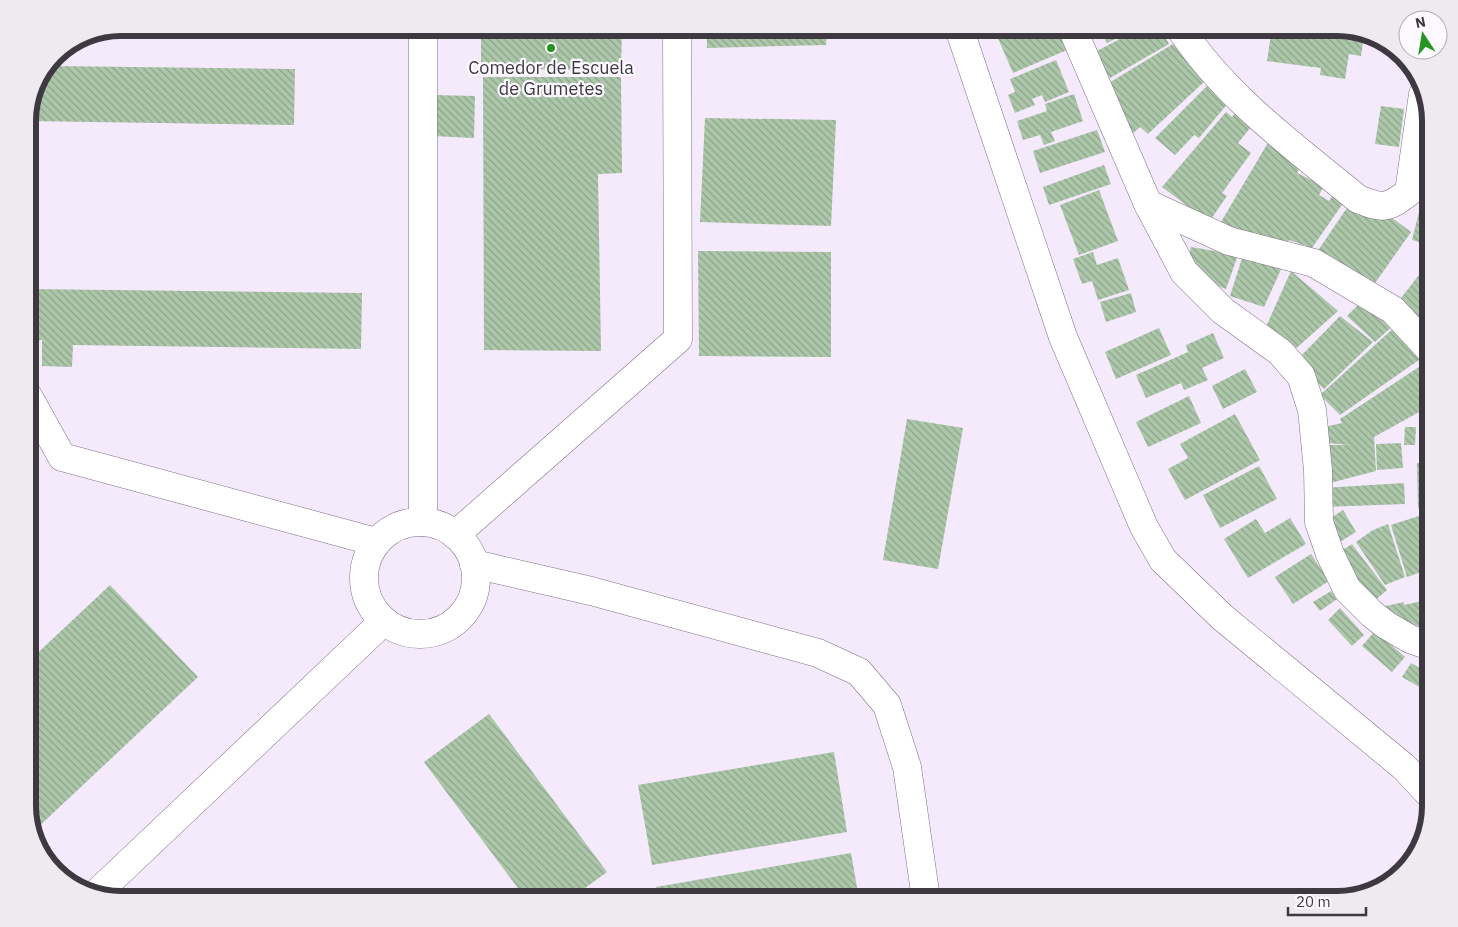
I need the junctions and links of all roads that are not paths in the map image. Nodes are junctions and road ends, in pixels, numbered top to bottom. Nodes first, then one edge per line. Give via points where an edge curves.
1 (423, 36) edge
2 (677, 36) edge
3 (962, 36) edge
4 (1075, 36) edge
5 (1186, 36) edge
6 (1421, 110) edge
7 (1148, 204) junction
8 (1422, 341) edge
9 (36, 410) edge
10 (423, 522) junction
11 (455, 535) junction
12 (376, 542) junction
13 (474, 564) junction
14 (384, 621) junction
15 (1422, 643) edge
16 (1422, 786) edge
17 (102, 888) edge
18 (925, 891) edge

1 - 10 street
2 - 11 street via 678,338
3 - 16 street via 1064,337 1144,527 1163,560 1222,617 1404,767
4 - 7 street
5 - 6 street via 1248,108 1358,199 1377,206 1394,204 1409,192
7 - 8 street via 1229,241 1314,263 1393,310
7 - 15 street via 1184,272 1224,311 1280,352 1300,376 1312,410 1320,522 1330,554 1347,589 1372,614
9 - 12 street via 62,457
10 - 11 street via 440,526
10 - 12 street via 390,530
11 - 13 street via 467,548
12 - 14 street via 364,574 365,592 372,608
13 - 14 street via 476,581 472,598 450,625 434,632 416,633 399,630
13 - 18 street via 591,591 818,653 859,672 887,705 907,767
14 - 17 street

